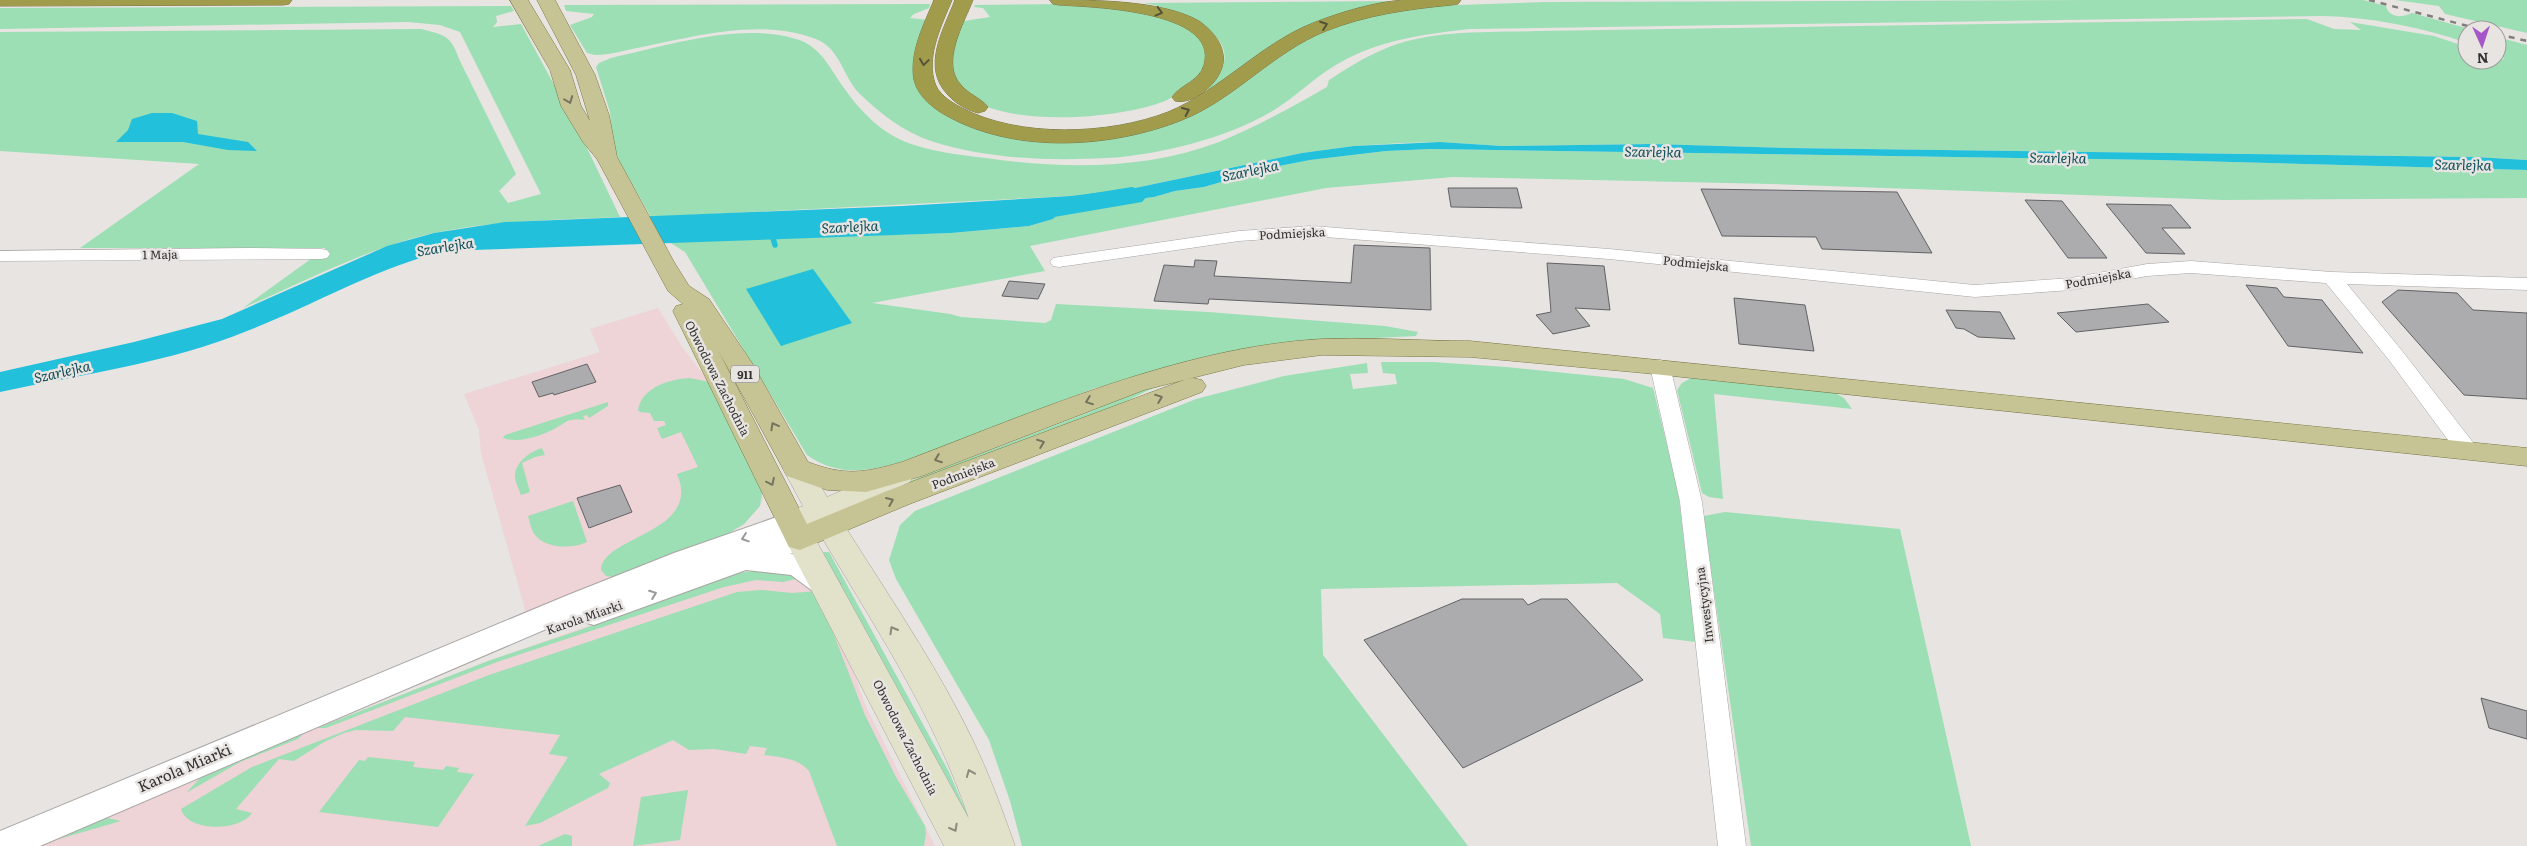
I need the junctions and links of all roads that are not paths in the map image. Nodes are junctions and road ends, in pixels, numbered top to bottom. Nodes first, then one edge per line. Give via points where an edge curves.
1 (283, 0) edge
2 (519, 0) edge
3 (546, 0) edge
4 (1059, 0) edge
5 (1452, 0) edge
6 (0, 1) edge
7 (962, 7) edge
8 (940, 8) edge
9 (606, 157) junction
10 (320, 254) dead end
11 (0, 256) edge
12 (1059, 262) dead end
13 (2332, 278) junction
14 (2527, 284) edge
15 (680, 291) junction
16 (1356, 348) junction
17 (1660, 366) junction
18 (2467, 450) junction
19 (2527, 457) edge
20 (797, 469) junction
21 (912, 469) junction
22 (824, 519) junction
23 (796, 530) junction
24 (741, 560) junction
25 (825, 584) junction
26 (366, 692) junction
27 (3, 846) edge
28 (964, 846) edge
29 (996, 846) edge
30 (1732, 846) edge

1 - 6 highway
2 -> 9 main road, 911 via 560,70 574,112
3 - 9 main road, 911 via 582,62 596,98 605,134
4 -> 7 highway via 1144,8 1182,20 1199,30 1212,45 1215,57 1210,73 1182,97 1141,113 1074,123 1009,117 970,103 952,90 944,76 944,52
8 -> 5 highway via 922,68 926,87 935,98 958,114 986,125 1038,134 1072,135 1119,130 1175,116 1294,39 1332,22 1387,8
9 - 15 main road, 911
10 - 11 street, 1 Maja
12 - 13 street, Podmiejska via 1239,236 1312,231 1609,254 1975,291 2071,284 2147,270 2191,267
13 - 14 street, Podmiejska
13 - 18 street
20 -> 15 main road, Obwodowa Zachodnia / 911 via 739,363 700,304
15 -> 23 main road, Obwodowa Zachodnia / 911 via 683,308
16 - 17 main road, Podmiejska via 1470,349
16 -> 21 main road, Podmiejska via 1322,347 1244,357 1135,384
22 -> 16 main road, Podmiejska via 897,498 1180,390 1249,369
17 - 18 main road, Podmiejska
17 - 30 street, Inwestycyjna via 1692,502
18 - 19 main road, Podmiejska
20 - 21 main road, Podmiejska via 826,480 866,482
20 - 22 main road, Obwodowa Zachodnia / 911
21 - 22 main road via 860,495
22 - 23 main road, Podmiejska
29 -> 22 main road, Obwodowa Zachodnia / 911 via 959,746 860,573
23 - 24 street, Karola Miarki
23 - 25 main road, Obwodowa Zachodnia / 911
23 -> 26 street, Karola Miarki via 733,542 584,600
24 - 25 street via 798,565
26 -> 24 street, Karola Miarki via 635,600
25 -> 28 main road, Obwodowa Zachodnia / 911
26 - 27 street, Karola Miarki

